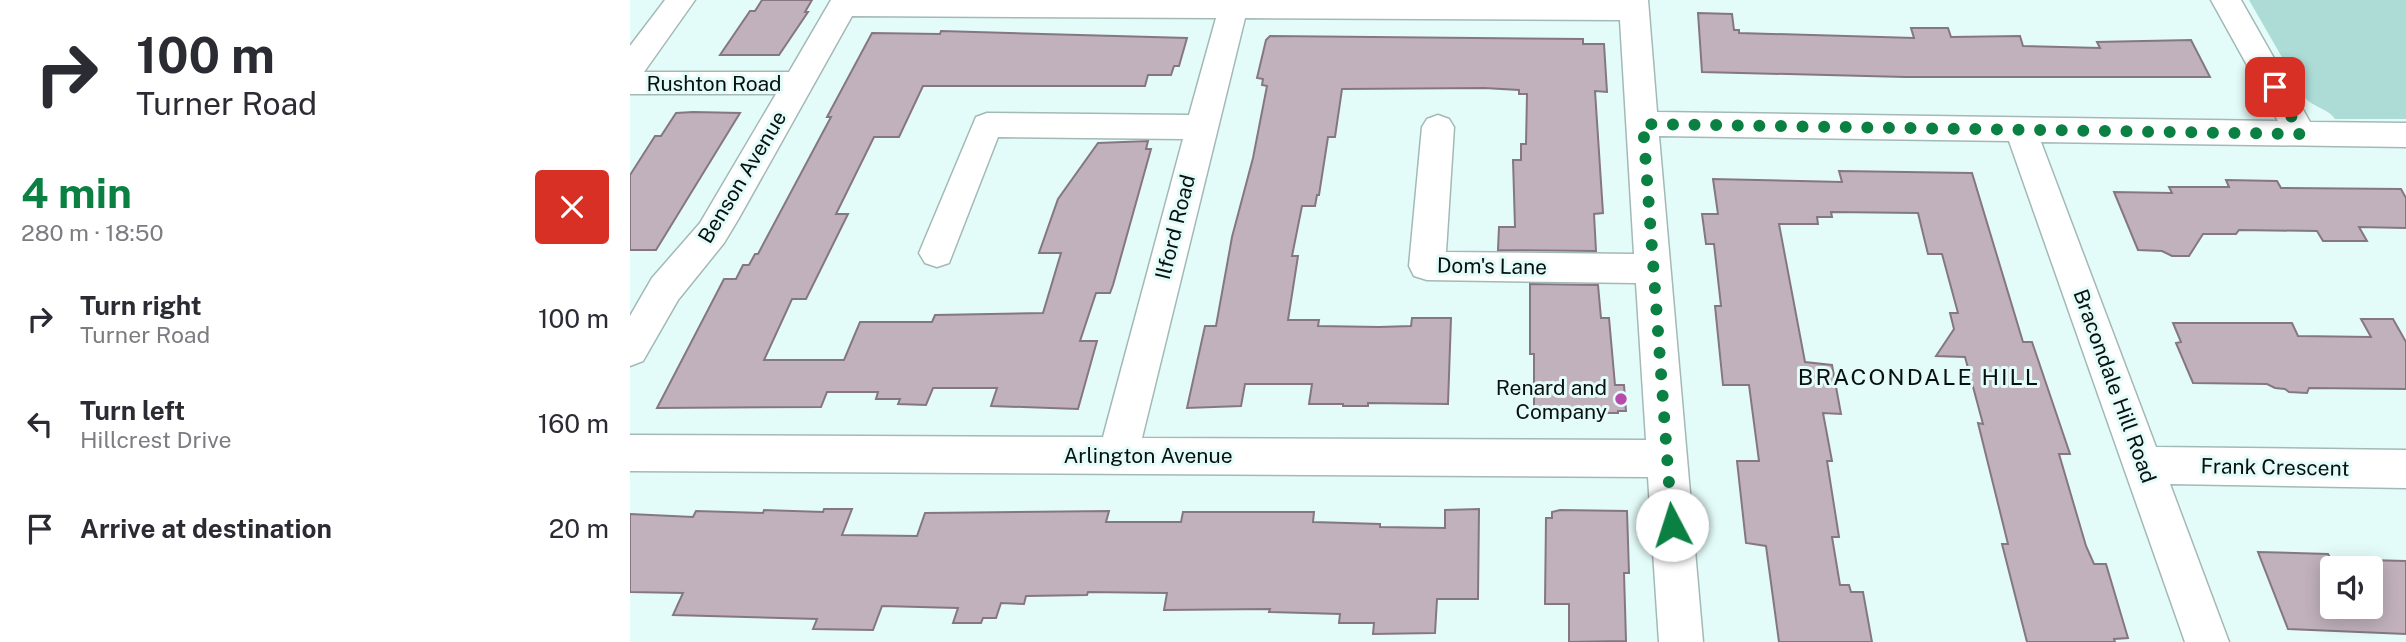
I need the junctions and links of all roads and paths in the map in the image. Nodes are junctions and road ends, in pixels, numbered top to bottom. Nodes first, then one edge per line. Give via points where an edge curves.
1 (680, 0) edge
2 (2226, 0) edge
3 (845, 3) edge
4 (1233, 4) edge
5 (1634, 5) edge
6 (630, 68) edge
7 (630, 83) edge
8 (798, 83) junction
9 (1643, 124) junction
10 (1200, 127) junction
11 (1438, 127) dead end
12 (2021, 130) junction
13 (2301, 134) junction
14 (2406, 135) edge
15 (937, 253) dead end
16 (1652, 269) junction
17 (630, 350) edge
18 (630, 453) edge
19 (1118, 454) junction
20 (1667, 459) junction
21 (2144, 465) junction
22 (2406, 469) edge
23 (1681, 642) edge
24 (2207, 642) edge

1 - 6 street
2 - 13 street
3 - 4 street
3 - 8 street, Benson Avenue
4 - 5 street
4 - 10 street, Ilford Road
5 - 9 street
7 - 8 street, Rushton Road
8 - 17 street, Benson Avenue via 717,225 665,289
9 - 12 street
9 - 16 street
10 - 15 street via 987,125
10 - 19 street, Ilford Road
11 - 16 street, Dom's Lane via 1427,266
12 - 13 street
12 - 21 street, Bracondale Hill Road
13 - 14 street
16 - 20 street
18 - 19 street, Arlington Avenue
19 - 20 street, Arlington Avenue
20 - 23 street
21 - 22 street, Frank Crescent
21 - 24 street, Bracondale Hill Road

